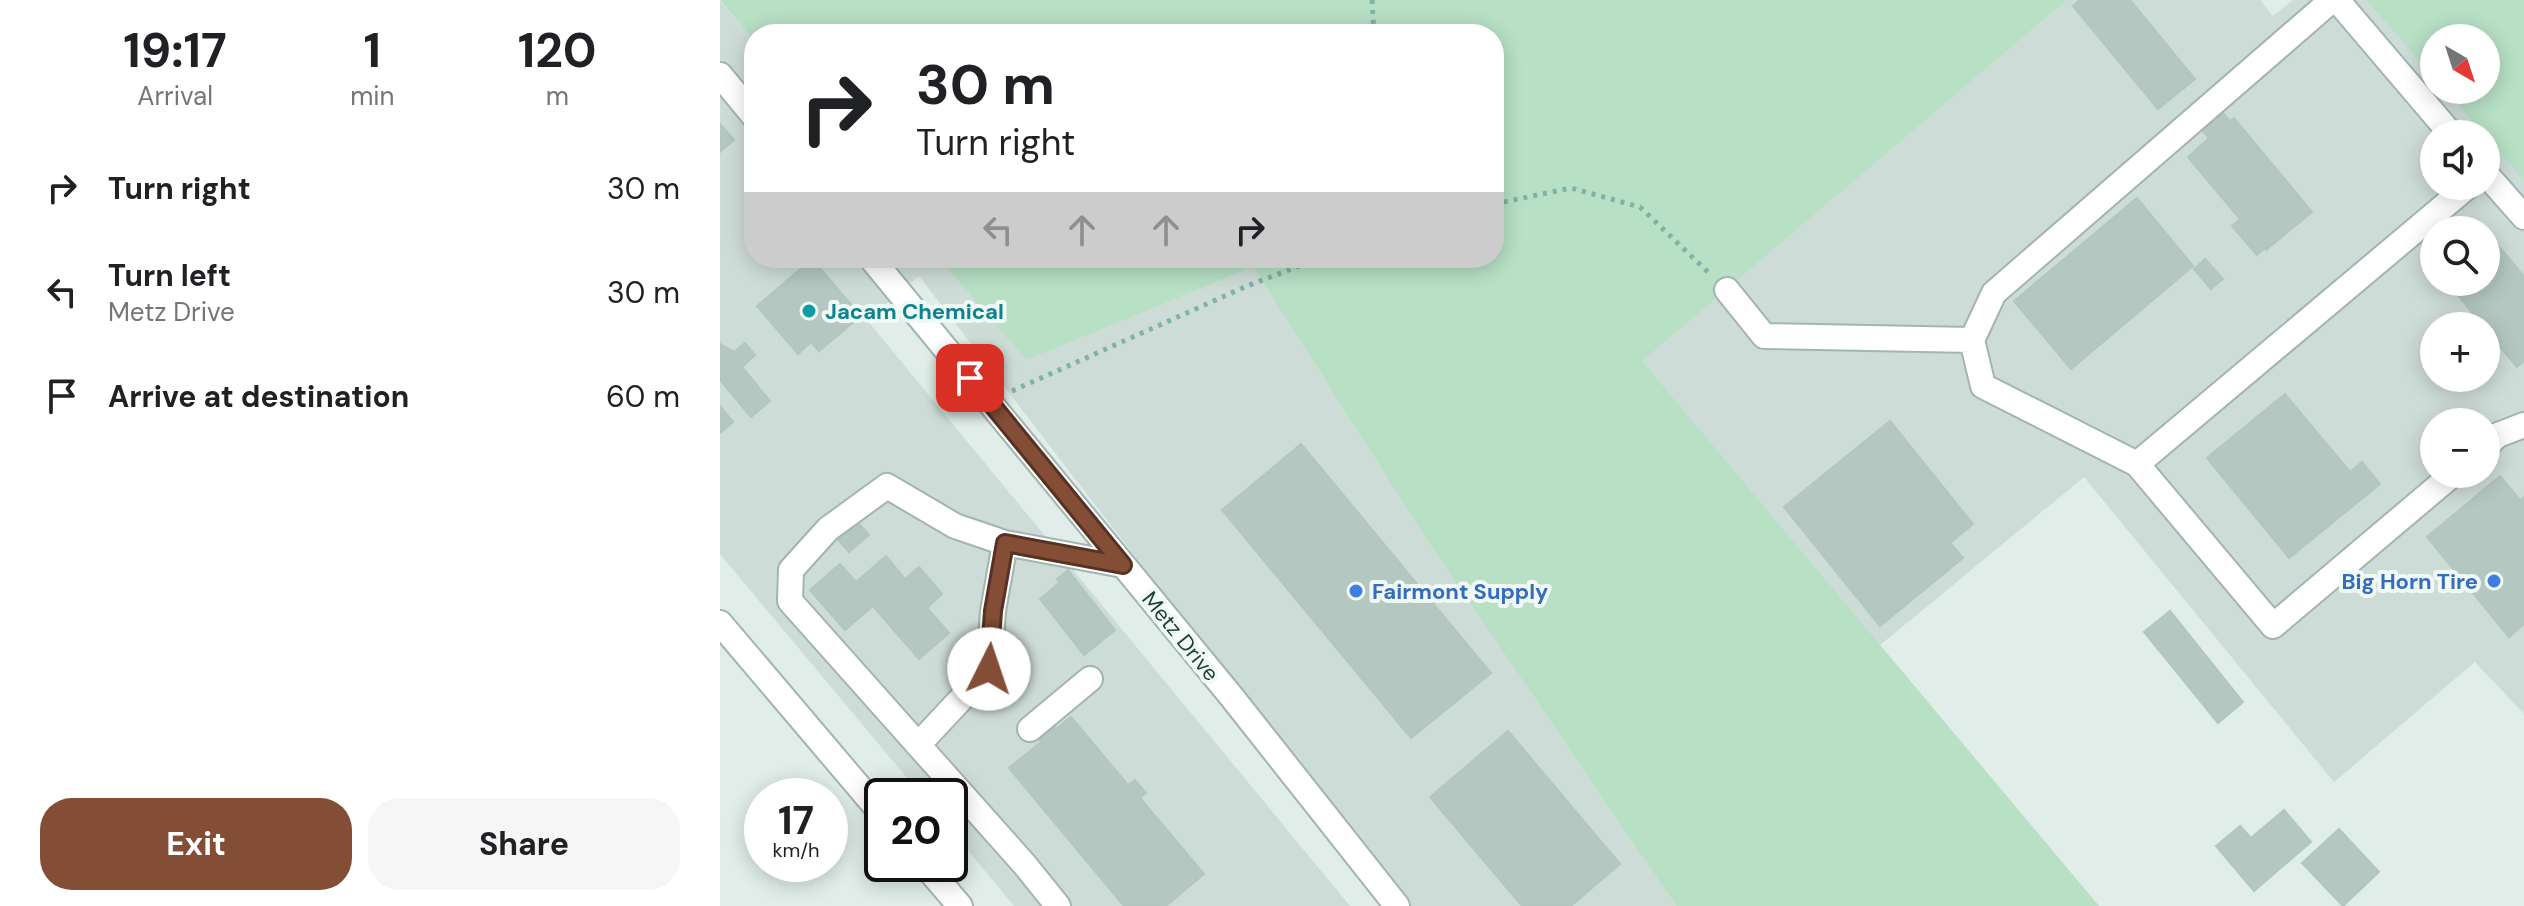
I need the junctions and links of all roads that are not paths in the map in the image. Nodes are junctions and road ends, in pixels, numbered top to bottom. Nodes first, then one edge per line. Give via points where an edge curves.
1 (2334, 0) edge
2 (720, 75) edge
3 (744, 104) edge
4 (2439, 120) edge
5 (2500, 190) edge
6 (2451, 200) edge
7 (2524, 217) edge
8 (879, 268) edge
9 (1727, 290) road end
10 (1972, 340) junction
11 (2524, 425) edge
12 (2500, 434) edge
13 (2137, 464) junction
14 (2436, 488) edge
15 (1005, 543) junction
16 (1123, 565) junction
17 (720, 623) edge
18 (1090, 679) dead end
19 (1030, 729) dead end
20 (918, 745) junction
21 (864, 793) edge
22 (939, 882) edge
23 (960, 906) edge
24 (1058, 906) edge
25 (1397, 906) edge

1 - 4 street
1 - 10 street via 1994,293
2 - 3 street
5 - 7 street
6 - 13 street
8 - 16 street, Metz Drive
9 - 10 street via 1764,336
10 - 13 street via 1983,386
11 - 12 street
13 - 14 street via 2273,626
15 - 16 street
15 - 20 street via 989,669
15 - 20 street via 955,526 887,486 828,529 791,570 790,601
16 - 25 street, Metz Drive
17 - 21 street
18 - 19 street
20 - 24 street
22 - 23 street

